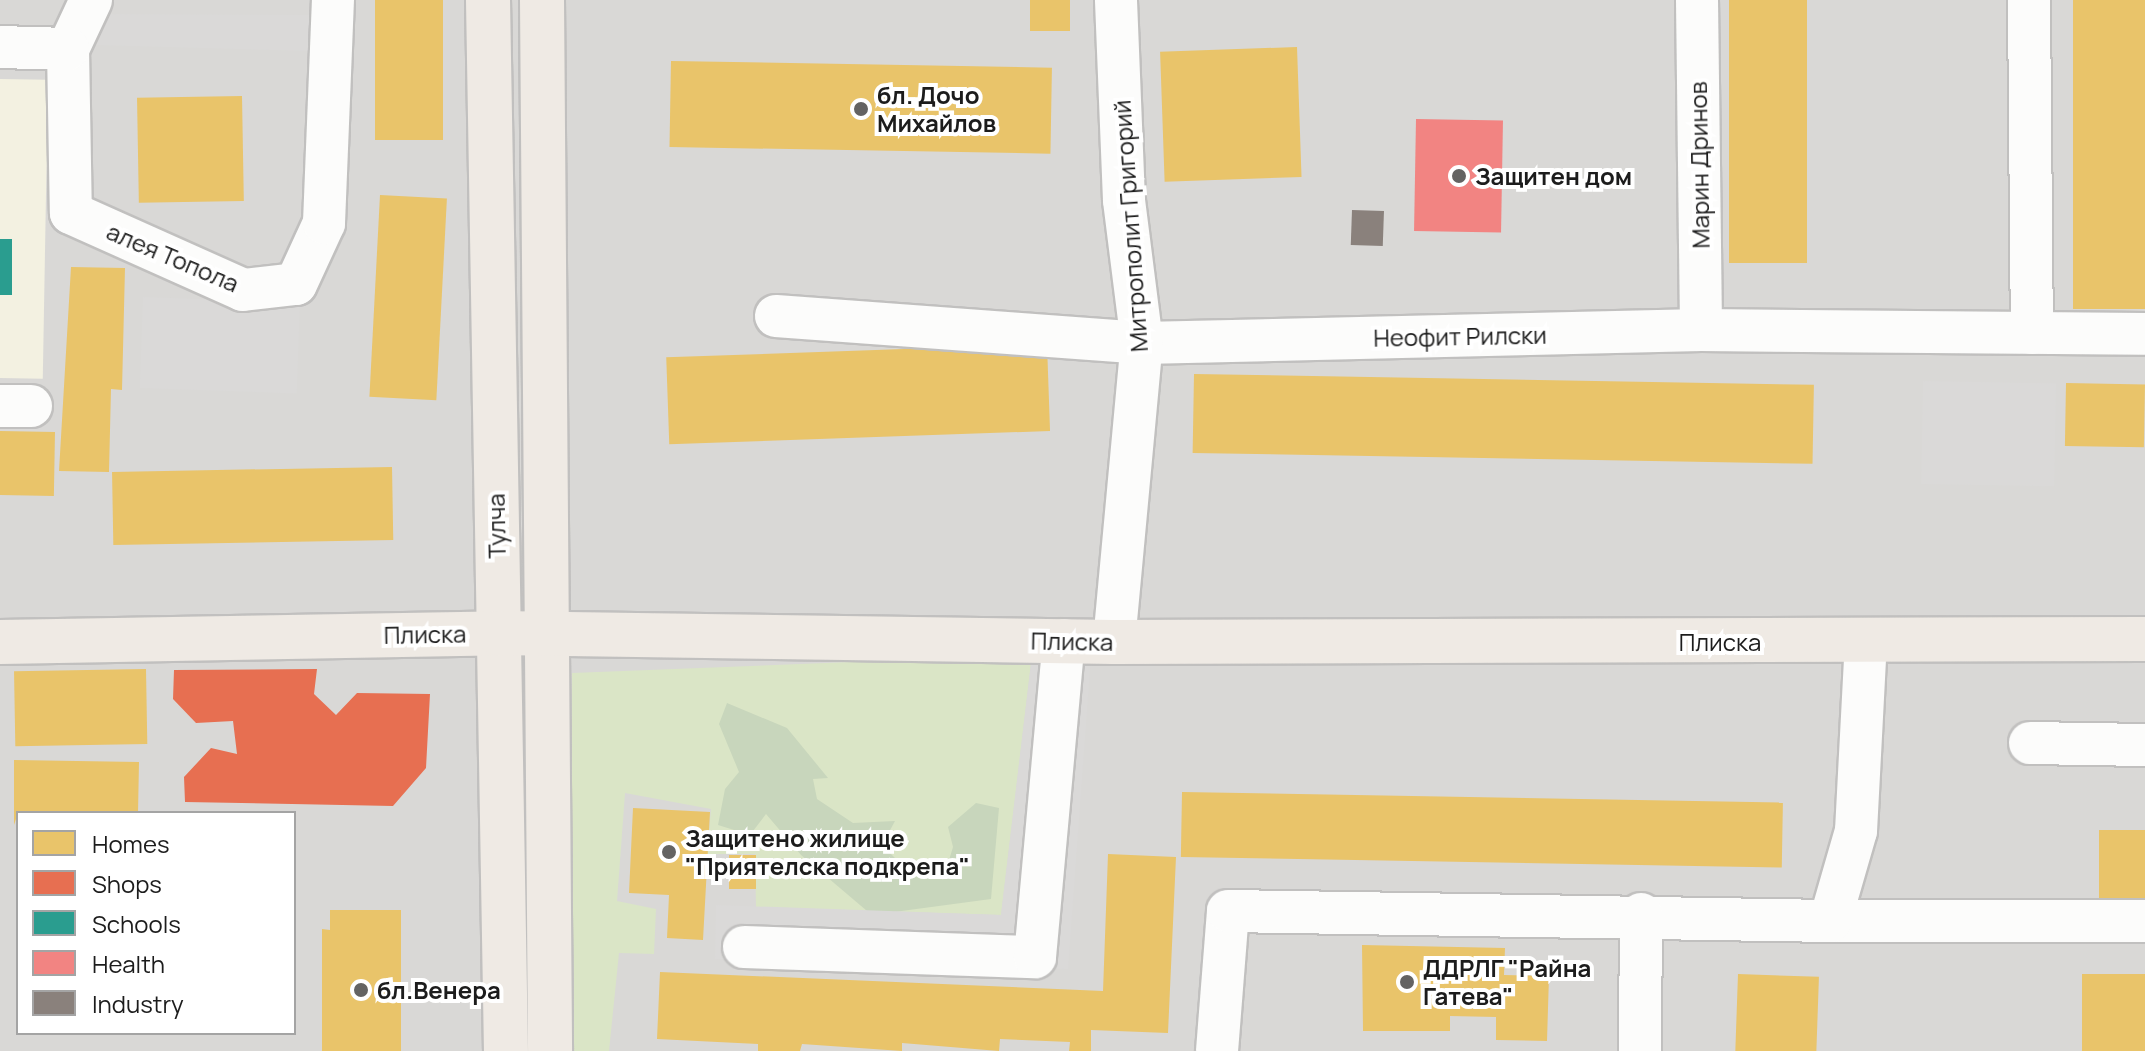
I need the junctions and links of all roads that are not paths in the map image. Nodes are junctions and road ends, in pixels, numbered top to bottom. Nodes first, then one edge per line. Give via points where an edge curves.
1 (91, 0) edge
2 (333, 0) edge
3 (488, 0) edge
4 (542, 0) edge
5 (1116, 0) edge
6 (1697, 0) edge
7 (2029, 0) edge
8 (0, 47) edge
9 (68, 49) junction
10 (776, 316) dead end
11 (1701, 330) junction
12 (2032, 333) junction
13 (2145, 334) edge
14 (1142, 343) junction
15 (498, 633) junction
16 (542, 635) junction
17 (2145, 639) edge
18 (1064, 640) junction
19 (0, 642) edge
20 (1114, 642) junction
21 (1866, 642) junction
22 (2030, 743) dead end
23 (2145, 745) edge
24 (1641, 914) junction
25 (1830, 921) junction
26 (2145, 921) edge
27 (744, 947) dead end
28 (506, 1051) edge
29 (550, 1051) edge
30 (1217, 1051) edge
31 (1640, 1051) edge

1 - 9 street, алея Топола
2 - 9 street, алея Топола via 324,223 296,284 243,290 71,213
3 - 15 main road, Тулча
4 - 16 main road, Тулча
5 - 14 street, Митрополит Григорий via 1124,200
6 - 11 street, Марин Дринов
7 - 12 street
8 - 9 street
10 - 14 street, Неофит Рилски
11 - 12 street, Неофит Рилски
11 - 14 street, Неофит Рилски
12 - 13 street, Неофит Рилски
14 - 20 street, Митрополит Григорий
15 - 16 main road, Плиска
15 - 19 main road, Плиска
15 - 28 main road, Тулча
16 - 18 main road, Плиска
16 - 29 main road, Тулча
17 - 21 main road, Плиска
18 - 20 main road, Плиска
18 - 27 street via 1035,957
20 - 21 main road, Плиска
21 - 25 street via 1856,831
22 - 23 street
24 - 25 street
24 - 30 street via 1228,911
24 - 31 street
25 - 26 street

